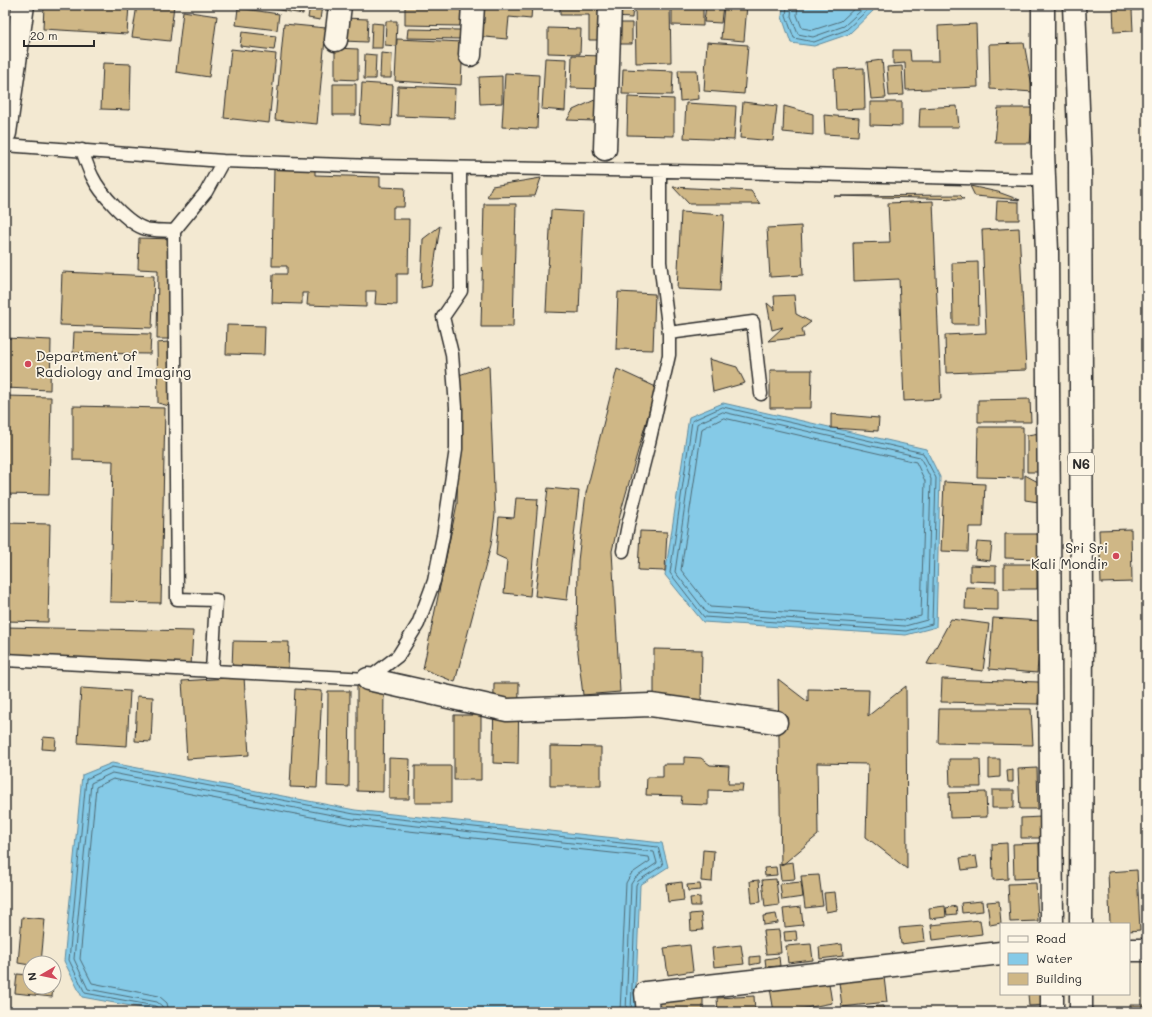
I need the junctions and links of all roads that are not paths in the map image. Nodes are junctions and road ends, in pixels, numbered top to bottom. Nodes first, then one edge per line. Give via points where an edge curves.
1 (10, 5) edge
2 (23, 5) edge
3 (340, 5) edge
4 (473, 5) edge
5 (610, 5) edge
6 (1043, 5) edge
7 (1074, 5) edge
8 (5, 40) edge
9 (336, 40) dead end
10 (470, 55) dead end
11 (5, 133) edge
12 (5, 145) edge
13 (606, 149) dead end
14 (82, 150) junction
15 (223, 161) junction
16 (460, 168) junction
17 (660, 171) junction
18 (1045, 180) junction
19 (174, 231) junction
20 (670, 333) junction
21 (761, 394) dead end
22 (623, 551) dead end
23 (5, 660) edge
24 (212, 671) junction
25 (368, 679) junction
26 (776, 722) dead end
27 (1052, 923) edge
28 (1081, 923) edge
29 (1130, 950) edge
30 (1147, 950) edge
31 (1000, 953) edge
32 (1052, 995) edge
33 (1081, 995) edge
34 (648, 1012) edge
35 (1052, 1012) edge
36 (1081, 1012) edge

1 - 8 main road
2 - 11 main road
3 - 9 main road
4 - 10 main road
5 - 13 main road
6 - 18 main road, N6
7 - 28 main road, N6 via 1080,159
12 - 14 lane
14 - 15 lane
14 - 19 lane via 92,176 121,212 136,225 147,229
15 - 16 lane
15 - 19 lane via 206,192
16 - 17 lane
16 - 25 lane via 461,290 443,317 452,354 456,442 443,536 434,581 418,624 398,656
17 - 18 lane
17 - 20 lane via 660,262
18 - 27 main road, N6
19 - 24 lane via 177,599 216,600
20 - 21 lane via 753,322
20 - 22 lane via 669,355
23 - 24 lane
24 - 25 lane
25 - 26 main road via 507,710 651,705
29 - 30 main road
31 - 34 main road via 646,993
32 - 35 main road
33 - 36 main road

